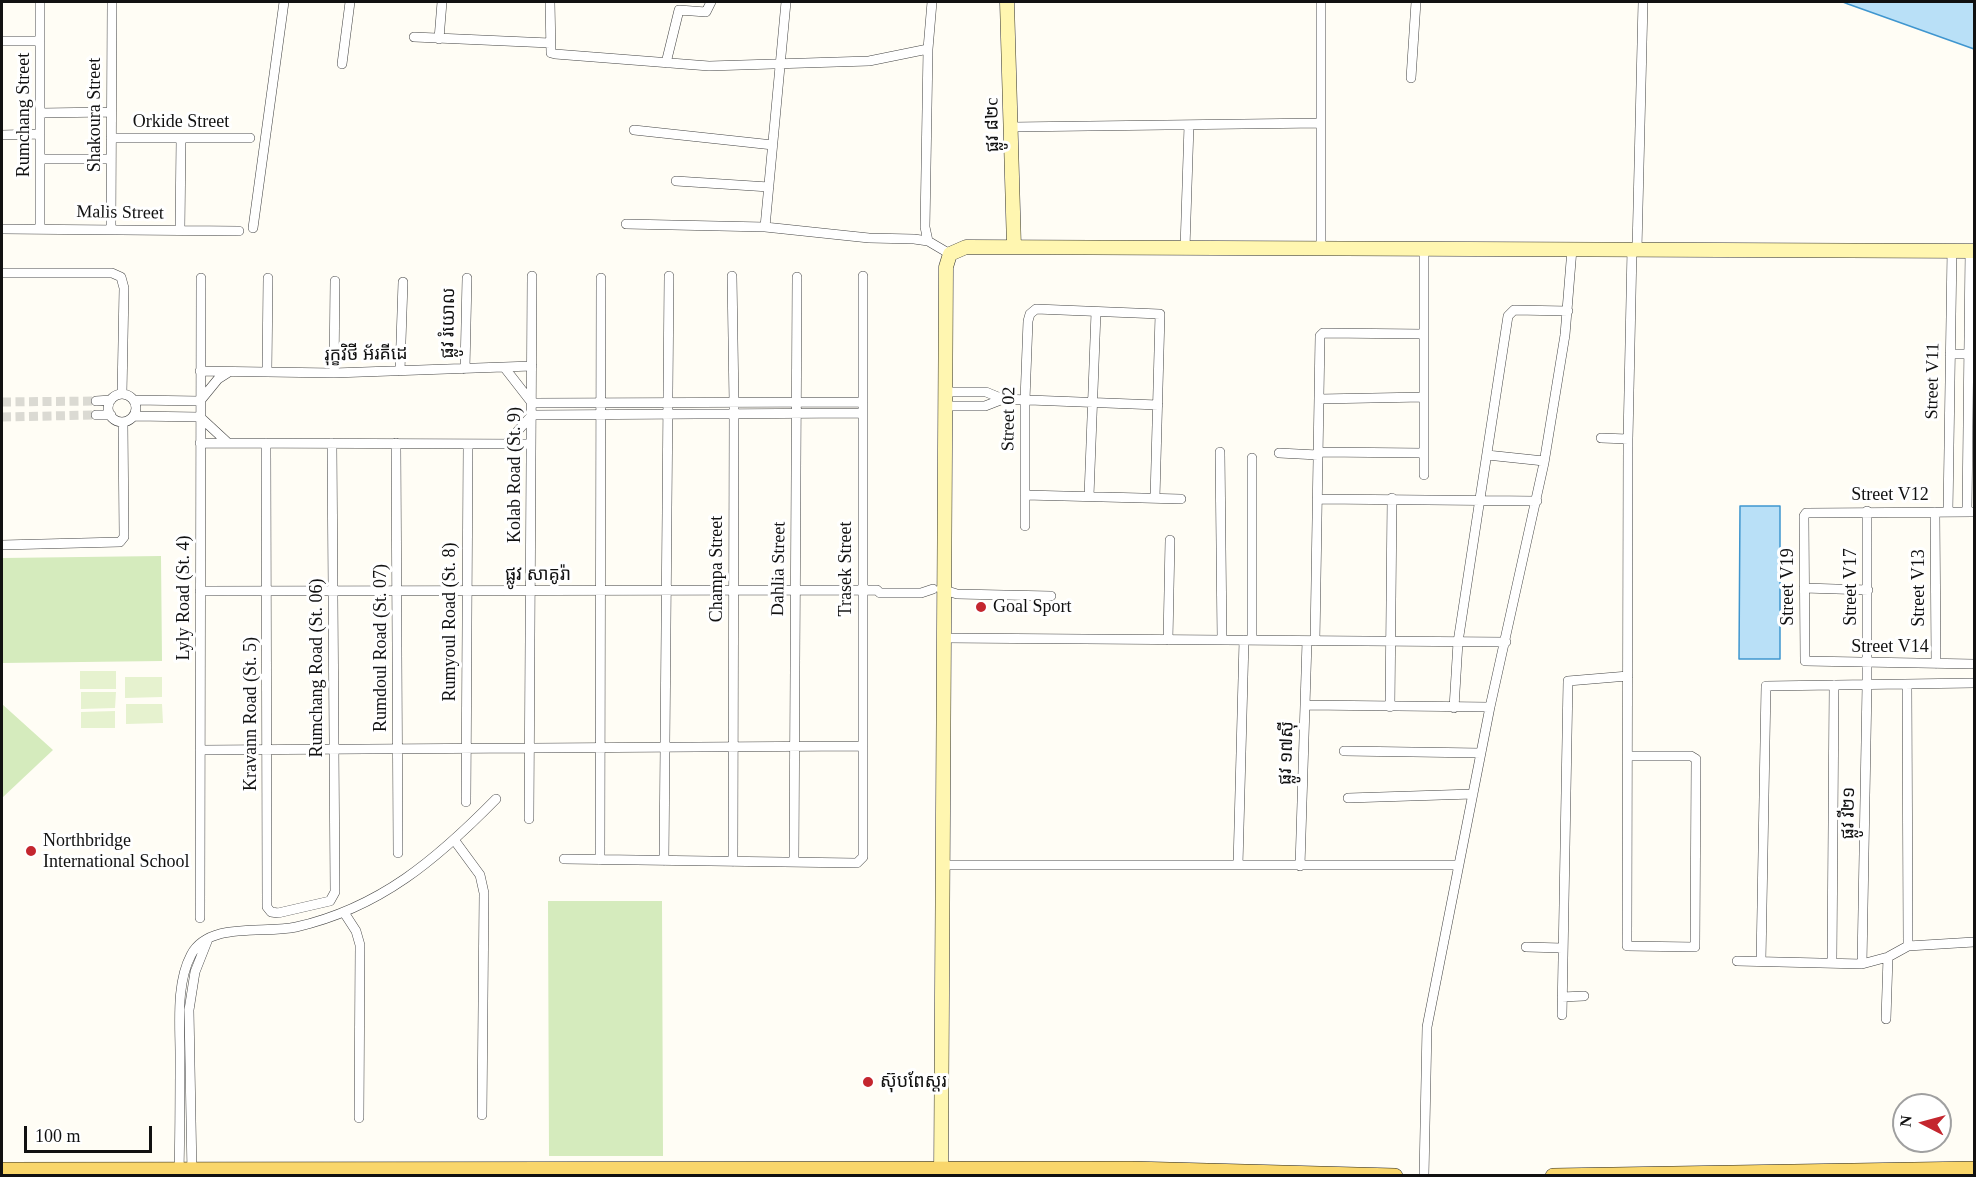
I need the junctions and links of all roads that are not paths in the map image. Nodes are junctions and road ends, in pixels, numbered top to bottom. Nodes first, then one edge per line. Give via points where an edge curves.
1 (40, 2) edge
2 (112, 2) edge
3 (284, 2) edge
4 (350, 2) edge
5 (442, 2) edge
6 (550, 2) edge
7 (711, 2) edge
8 (786, 2) edge
9 (932, 2) edge
10 (1007, 2) edge
11 (1321, 2) edge
12 (1416, 2) edge
13 (1642, 2) edge
14 (414, 38) dead end
15 (439, 39) junction
16 (2, 41) edge
17 (40, 41) junction
18 (550, 44) junction
19 (928, 49) junction
20 (778, 62) junction
21 (666, 63) junction
22 (342, 64) dead end
23 (1411, 78) dead end
24 (111, 112) junction
25 (40, 113) junction
26 (1320, 123) junction
27 (1189, 125) junction
28 (1012, 128) junction
29 (634, 130) dead end
30 (40, 134) junction
31 (2, 135) edge
32 (111, 138) junction
33 (181, 138) junction
34 (250, 138) dead end
35 (774, 145) junction
36 (40, 159) junction
37 (111, 159) junction
38 (676, 181) dead end
39 (769, 187) junction
40 (626, 224) dead end
41 (765, 227) junction
42 (2, 228) edge
43 (253, 228) dead end
44 (40, 229) junction
45 (111, 230) junction
46 (180, 230) junction
47 (239, 231) dead end
48 (928, 242) junction
49 (1014, 247) junction
50 (1185, 248) junction
51 (1321, 248) junction
52 (1424, 249) junction
53 (1572, 249) junction
54 (1635, 249) junction
55 (1952, 250) junction
56 (1972, 250) edge
57 (950, 254) junction
58 (2, 273) edge
59 (532, 276) dead end
60 (669, 276) dead end
61 (732, 276) dead end
62 (797, 276) dead end
63 (863, 276) dead end
64 (201, 278) dead end
65 (268, 278) dead end
66 (467, 278) dead end
67 (601, 278) dead end
68 (335, 281) dead end
69 (403, 282) dead end
70 (1568, 311) junction
71 (1096, 312) junction
72 (1424, 334) junction
73 (1950, 354) junction
74 (1972, 354) edge
75 (532, 366) junction
76 (504, 368) junction
77 (465, 369) junction
78 (200, 371) junction
79 (400, 371) junction
80 (232, 372) junction
81 (267, 372) junction
82 (334, 373) junction
83 (122, 394) junction
84 (1424, 397) junction
85 (945, 399) junction
86 (1003, 399) junction
87 (1319, 399) junction
88 (111, 400) junction
89 (134, 400) junction
90 (1025, 400) junction
91 (96, 401) tunnel mouth
92 (200, 401) junction
93 (797, 402) junction
94 (863, 402) junction
95 (532, 403) junction
96 (601, 403) junction
97 (668, 403) junction
98 (734, 403) junction
99 (1092, 404) junction
100 (1158, 405) junction
101 (797, 413) junction
102 (862, 413) junction
103 (532, 414) junction
104 (601, 414) junction
105 (668, 414) junction
106 (734, 414) junction
107 (111, 415) junction
108 (96, 416) tunnel mouth
109 (134, 416) junction
110 (200, 417) junction
111 (123, 422) junction
112 (1600, 438) dead end
113 (1628, 439) junction
114 (226, 442) junction
115 (200, 443) junction
116 (266, 443) junction
117 (332, 443) junction
118 (396, 443) junction
119 (468, 444) junction
120 (506, 444) junction
121 (531, 444) junction
122 (1948, 449) junction
123 (1968, 450) junction
124 (1220, 452) dead end
125 (1279, 453) dead end
126 (1424, 453) junction
127 (1318, 454) junction
128 (1486, 455) junction
129 (1252, 458) dead end
130 (1544, 461) junction
131 (1424, 475) dead end
132 (1025, 495) junction
133 (1089, 496) junction
134 (1155, 498) junction
135 (1392, 498) junction
136 (1181, 499) dead end
137 (1317, 499) junction
138 (1480, 499) junction
139 (1537, 501) junction
140 (1867, 512) junction
141 (1935, 512) junction
142 (1948, 512) junction
143 (1971, 512) edge
144 (1805, 514) joint
145 (1025, 526) dead end
146 (1170, 540) dead end
147 (2, 545) edge
148 (1804, 588) junction
149 (938, 589) junction
150 (863, 590) junction
151 (877, 590) junction
152 (1868, 590) junction
153 (200, 591) junction
154 (267, 591) junction
155 (333, 591) junction
156 (397, 591) junction
157 (467, 591) junction
158 (531, 592) junction
159 (599, 592) junction
160 (667, 592) junction
161 (733, 592) junction
162 (795, 592) junction
163 (1051, 596) dead end
164 (944, 638) junction
165 (1168, 640) junction
166 (1222, 640) junction
167 (1248, 640) junction
168 (1311, 641) junction
169 (1392, 641) junction
170 (1458, 642) junction
171 (1506, 642) junction
172 (1805, 661) joint
173 (1867, 663) junction
174 (1936, 664) junction
175 (1947, 664) junction
176 (1974, 664) edge
177 (1628, 676) junction
178 (1974, 683) edge
179 (1907, 684) junction
180 (1947, 684) junction
181 (1834, 685) junction
182 (1867, 685) junction
183 (1305, 705) junction
184 (1490, 706) junction
185 (1390, 707) junction
186 (1454, 708) junction
187 (863, 746) junction
188 (664, 747) junction
189 (733, 747) junction
190 (794, 747) junction
191 (466, 748) junction
192 (530, 748) junction
193 (600, 748) junction
194 (334, 749) junction
195 (398, 749) junction
196 (200, 750) junction
197 (268, 750) junction
198 (1344, 751) dead end
199 (1481, 753) junction
200 (1628, 756) junction
201 (1473, 794) junction
202 (1348, 798) dead end
203 (496, 799) dead end
204 (466, 802) dead end
205 (529, 819) dead end
206 (455, 841) junction
207 (398, 853) dead end
208 (564, 860) dead end
209 (600, 860) junction
210 (664, 861) junction
211 (733, 862) junction
212 (794, 862) junction
213 (942, 865) junction
214 (1458, 865) junction
215 (1238, 866) junction
216 (1300, 866) junction
217 (335, 892) joint
218 (345, 914) junction
219 (200, 918) dead end
220 (1974, 942) edge
221 (1908, 946) junction
222 (1526, 947) dead end
223 (1562, 948) junction
224 (1888, 957) junction
225 (1737, 961) dead end
226 (1761, 961) junction
227 (1832, 961) junction
228 (1862, 964) junction
229 (1584, 996) dead end
230 (1562, 997) junction
231 (1562, 1015) dead end
232 (1886, 1019) dead end
233 (482, 1115) dead end
234 (359, 1118) dead end
235 (1974, 1169) edge
236 (2, 1170) edge
237 (186, 1172) edge
238 (717, 1172) edge
239 (941, 1172) edge
240 (959, 1172) edge
241 (1179, 1173) edge
242 (1395, 1176) edge
243 (1424, 1176) edge
244 (1553, 1176) edge

1 - 17 street, Rumchang Street
2 - 24 street, Shakoura Street
3 - 43 street
4 - 22 street
5 - 15 street
6 - 18 street
7 - 21 street via 706,12 679,10
8 - 20 street
9 - 19 street
10 - 28 street, ផ្លូវ ៨២c
11 - 26 street
12 - 23 street
13 - 54 street
14 - 15 street
15 - 18 street
16 - 17 street
17 - 25 street, Rumchang Street
18 - 21 street via 551,53 555,54
19 - 20 street via 869,61
19 - 48 street
20 - 21 street via 709,66
20 - 35 street
24 - 25 street, Orkide Street
24 - 32 street, Shakoura Street
25 - 30 street, Rumchang Street
26 - 27 street
26 - 51 street
27 - 28 street
27 - 50 street
28 - 49 street, ផ្លូវ ៨២c
29 - 35 street
30 - 31 street
30 - 36 street, Rumchang Street
32 - 33 street, Orkide Street
32 - 37 street, Shakoura Street
33 - 34 street, Orkide Street
33 - 46 street
35 - 39 street
36 - 37 street
36 - 44 street, Rumchang Street
37 - 45 street, Shakoura Street
38 - 39 street
39 - 41 street
40 - 41 street
41 - 48 street
42 - 44 street, Malis Street
44 - 45 street, Malis Street
45 - 46 street, Malis Street
46 - 47 street, Malis Street
48 - 57 street
49 - 50 street
49 - 57 street via 966,247
50 - 51 street
51 - 52 street
52 - 53 street
52 - 72 street
53 - 54 street
53 - 70 street
54 - 55 street
54 - 113 street
55 - 56 street
55 - 73 street, Street V11
56 - 74 street, Street V11
57 - 85 street via 946,267
58 - 83 street via 112,273 121,277
59 - 75 street, Kolab Road (St. 9)
60 - 97 street
61 - 98 street, Champa Street
62 - 93 street, Dahlia Street
63 - 94 street, Trasek Street
64 - 78 street, Lyly Road (St. 4)
65 - 81 street
66 - 77 street, ផ្លូវ រំយោល
67 - 96 street
68 - 82 street
69 - 79 street
70 - 128 street via 1510,312
70 - 130 street
71 - 90 street, Street 02 via 1036,309 1030,314
71 - 99 street
71 - 100 street via 1160,314
72 - 84 street
72 - 87 street, ផ្លូវ ១៧ស៊ី via 1323,333
73 - 74 street
73 - 122 street, Street V11
74 - 123 street, Street V11
75 - 76 street, រុក្ខវិថី អ័រគីដេ
75 - 95 street, Kolab Road (St. 9)
76 - 77 street, រុក្ខវិថី អ័រគីដេ
76 - 95 street
77 - 79 street, រុក្ខវិថី អ័រគីដេ
78 - 80 street, រុក្ខវិថី អ័រគីដេ
78 - 92 street, Lyly Road (St. 4)
79 - 82 street, រុក្ខវិថី អ័រគីដេ
80 - 81 street, រុក្ខវិថី អ័រគីដេ
80 - 92 street via 218,379
81 - 82 street, រុក្ខវិថី អ័រគីដេ
83 - 88 street
83 - 89 street
84 - 87 street
84 - 126 street
85 - 86 street via 985,406
85 - 86 street via 986,392
85 - 149 street
86 - 90 street
87 - 127 street, ផ្លូវ ១៧ស៊ី
88 - 91 street
88 - 107 street
89 - 92 street
89 - 109 street
90 - 99 street
90 - 132 street, Street 02
92 - 110 street, Lyly Road (St. 4)
93 - 94 street
93 - 98 street
93 - 101 street, Dahlia Street
94 - 102 street, Trasek Street
95 - 96 street
95 - 103 street, Kolab Road (St. 9)
96 - 97 street
96 - 104 street
97 - 98 street
97 - 105 street
98 - 106 street, Champa Street
99 - 100 street
99 - 133 street
100 - 134 street
101 - 102 street
101 - 106 street
101 - 162 street, Dahlia Street
102 - 150 street, Trasek Street
103 - 104 street
103 - 120 street
103 - 121 street, Kolab Road (St. 9)
104 - 105 street
104 - 159 street
105 - 106 street
105 - 160 street
106 - 161 street, Champa Street
107 - 108 street
107 - 111 street
109 - 110 street
109 - 111 street
110 - 114 street
110 - 115 street, Lyly Road (St. 4)
111 - 147 street via 124,537 120,542
112 - 113 street
113 - 177 street
114 - 115 street
114 - 116 street
115 - 153 street, Lyly Road (St. 4)
116 - 117 street
116 - 154 street, Kravann Road (St. 5)
117 - 118 street
117 - 155 street, Rumchang Road (St. 06)
118 - 119 street
118 - 156 street, Rumdoul Road (St. 07)
119 - 120 street
119 - 157 street, Rumyoul Road (St. 8)
120 - 121 street
121 - 158 street, Kolab Road (St. 9)
122 - 123 street
122 - 142 street, Street V11
123 - 143 street, Street V11
124 - 166 street
125 - 127 street
126 - 127 street
126 - 131 street
127 - 137 street, ផ្លូវ ១៧ស៊ី
128 - 130 street
128 - 138 street
129 - 167 street
130 - 139 street
132 - 133 street
132 - 145 street, Street 02
133 - 134 street
134 - 136 street
135 - 137 street
135 - 138 street
135 - 169 street
137 - 168 street, ផ្លូវ ១៧ស៊ី
138 - 139 street
138 - 170 street
139 - 171 street
140 - 141 street, Street V12
140 - 144 street, Street V12
140 - 152 street, Street V17
141 - 142 street, Street V12
141 - 174 street, Street V13
142 - 143 street, Street V12
144 - 148 street, Street V19
146 - 165 street
148 - 152 street
148 - 172 street, Street V19
149 - 151 street, ផ្លូវ សាគូរ៉ា via 921,586
149 - 151 street, ផ្លូវ សាគូរ៉ា via 921,593
149 - 163 street, ផ្លូវ សាគូរ៉ា via 957,594
149 - 164 street
150 - 151 street, ផ្លូវ សាគូរ៉ា
150 - 162 street, ផ្លូវ សាគូរ៉ា
150 - 187 street, Trasek Street
152 - 173 street, Street V17
153 - 154 street, ផ្លូវ សាគូរ៉ា
153 - 196 street, Lyly Road (St. 4)
154 - 155 street, ផ្លូវ សាគូរ៉ា
154 - 197 street, Kravann Road (St. 5)
155 - 156 street, ផ្លូវ សាគូរ៉ា
155 - 194 street, Rumchang Road (St. 06)
156 - 157 street, ផ្លូវ សាគូរ៉ា
156 - 195 street, Rumdoul Road (St. 07)
157 - 158 street, ផ្លូវ សាគូរ៉ា
157 - 191 street, Rumyoul Road (St. 8)
158 - 159 street, ផ្លូវ សាគូរ៉ា
158 - 192 street, Kolab Road (St. 9)
159 - 160 street, ផ្លូវ សាគូរ៉ា
159 - 193 street
160 - 161 street, ផ្លូវ សាគូរ៉ា
160 - 188 street
161 - 162 street, ផ្លូវ សាគូរ៉ា
161 - 189 street, Champa Street
162 - 190 street, Dahlia Street
164 - 165 street
164 - 213 street
165 - 166 street
166 - 167 street
167 - 168 street
167 - 215 street
168 - 169 street
168 - 183 street, ផ្លូវ ១៧ស៊ី
169 - 170 street
169 - 185 street
170 - 171 street
170 - 186 street
171 - 184 street
172 - 173 street, Street V14
173 - 174 street, Street V14
173 - 182 street, ផ្លូវ វី២១
174 - 175 street, Street V14
175 - 176 street, Street V14
175 - 180 street
177 - 200 street
177 - 223 street via 1568,681
178 - 180 street
179 - 180 street
179 - 182 street
179 - 221 street
181 - 182 street
181 - 226 street via 1770,684 1764,688
181 - 227 street
182 - 228 street, ផ្លូវ វី២១
183 - 185 street
183 - 216 street, ផ្លូវ ១៧ស៊ី
184 - 186 street
184 - 199 street
185 - 186 street
187 - 190 street
187 - 212 street, Trasek Street via 863,857 856,863
188 - 189 street
188 - 193 street
188 - 210 street
189 - 190 street
189 - 211 street, Champa Street
190 - 212 street, Dahlia Street
191 - 192 street
191 - 195 street
191 - 204 street, Rumyoul Road (St. 8)
192 - 193 street
192 - 205 street, Kolab Road (St. 9)
193 - 209 street
194 - 195 street
194 - 197 street
194 - 217 street, Rumchang Road (St. 06)
195 - 207 street, Rumdoul Road (St. 07)
196 - 197 street
196 - 219 street, Lyly Road (St. 4)
197 - 217 street, Kravann Road (St. 5) via 267,907 278,913 330,900
198 - 199 street
199 - 201 street
200 - 200 street via 1696,759 1695,946 1628,946
201 - 202 street
201 - 214 street
203 - 206 street
206 - 218 street via 399,883
206 - 233 street via 480,874 484,893
208 - 209 street
209 - 210 street
210 - 211 street
211 - 212 street
213 - 215 street
213 - 239 street
214 - 216 street
214 - 243 street via 1427,1027
215 - 216 street
218 - 234 street via 360,945
218 - 237 street via 294,927 229,932 208,939 195,972 189,1010
220 - 221 street
221 - 224 street
222 - 223 street
223 - 230 street
224 - 228 street
224 - 232 street
225 - 226 street
226 - 227 street
227 - 228 street
229 - 230 street
230 - 231 street
235 - 244 main road
236 - 237 main road
237 - 238 main road
238 - 239 main road
239 - 240 main road
240 - 241 main road
241 - 242 main road

